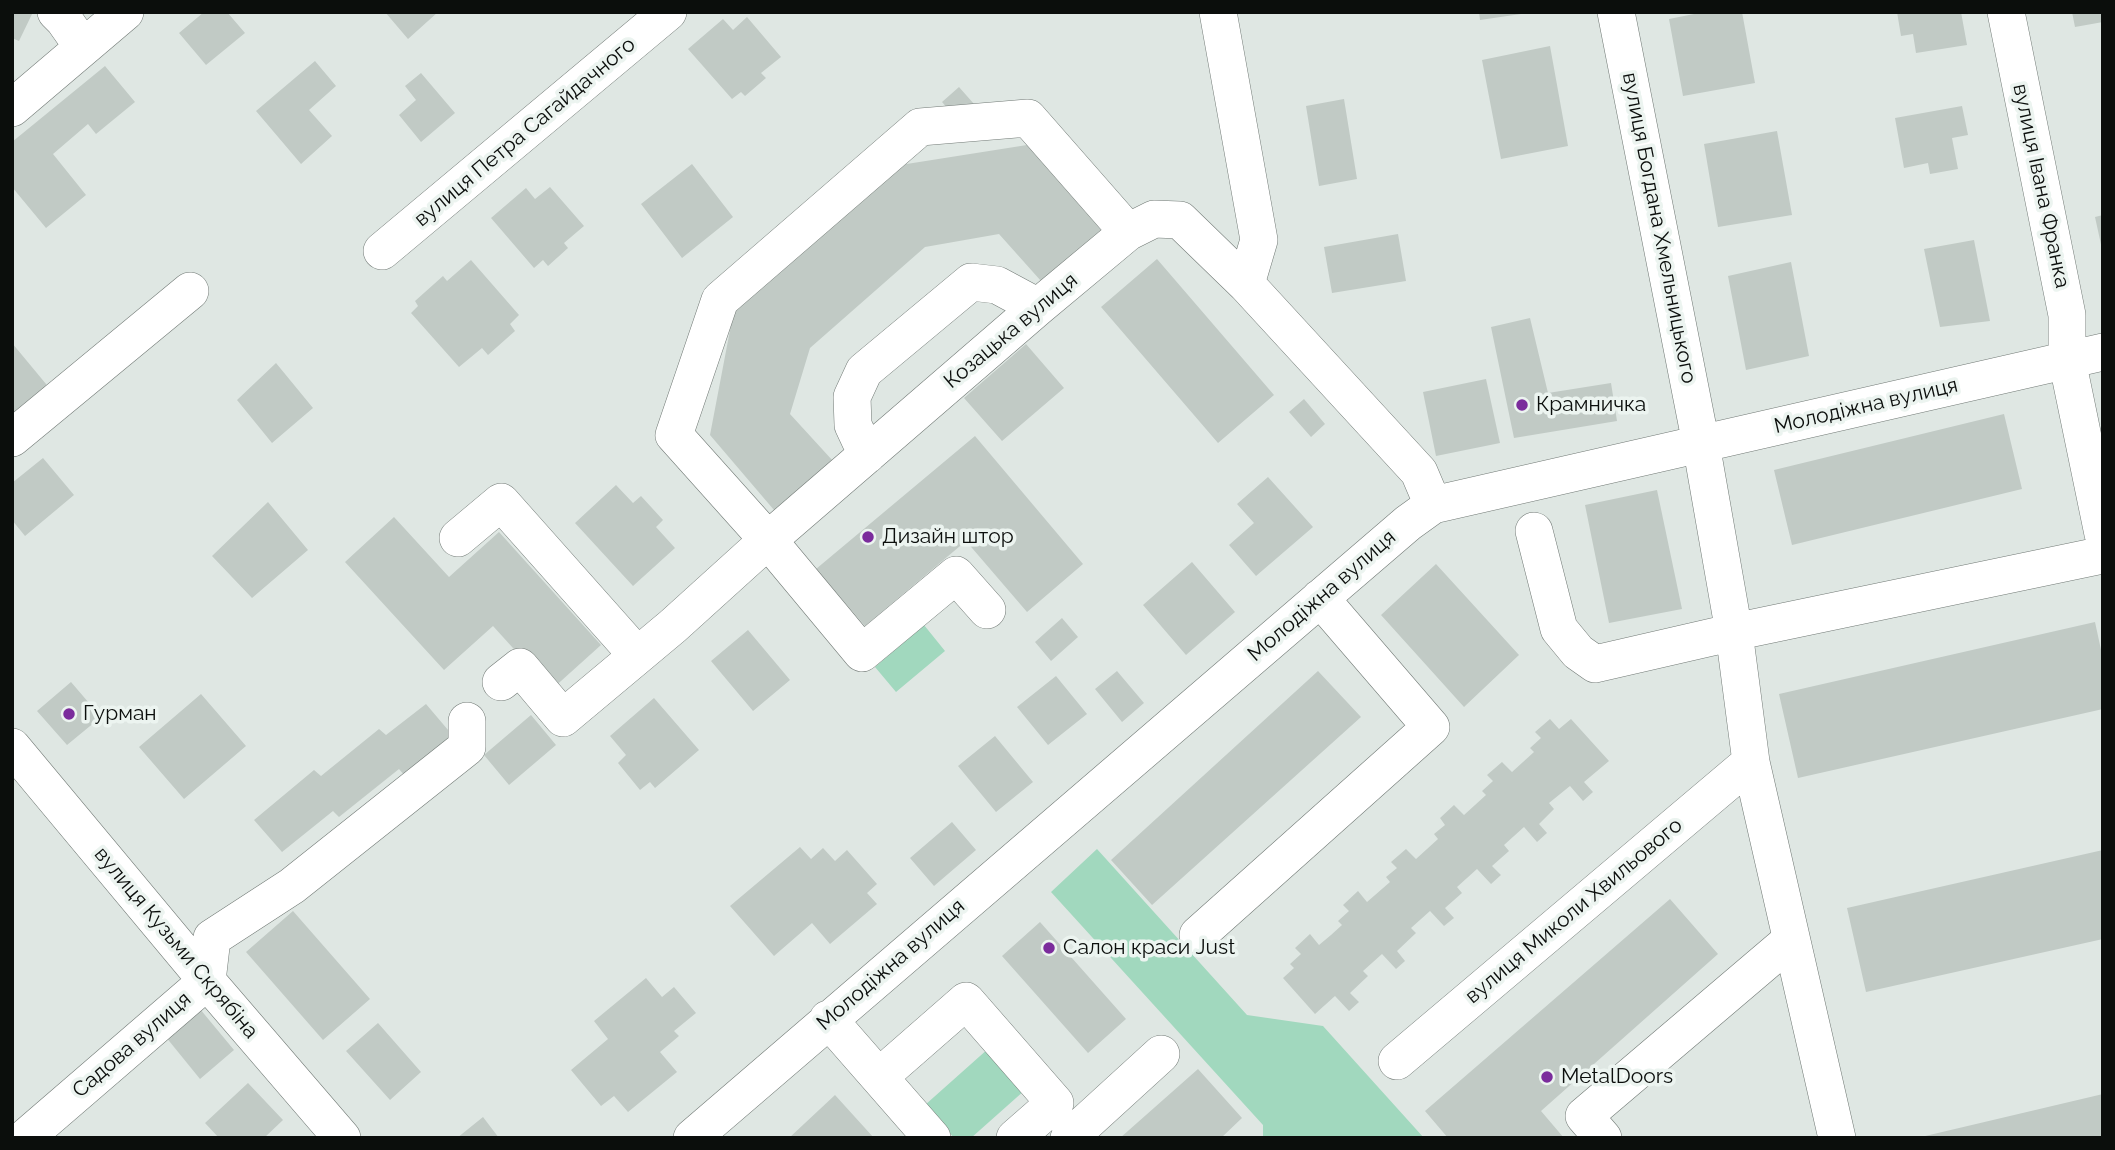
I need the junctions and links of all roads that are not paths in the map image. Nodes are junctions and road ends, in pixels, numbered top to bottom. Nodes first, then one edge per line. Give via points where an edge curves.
1 (56, 12) edge
2 (125, 12) edge
3 (668, 12) edge
4 (1218, 12) edge
5 (1616, 12) edge
6 (2006, 12) edge
7 (83, 47) junction
8 (12, 108) edge
9 (1128, 232) junction
10 (382, 251) dead end
11 (1246, 284) junction
12 (190, 291) dead end
13 (1038, 307) junction
14 (2103, 352) edge
15 (2067, 360) junction
16 (12, 438) edge
17 (1701, 443) junction
18 (867, 455) junction
19 (1433, 505) junction
20 (1534, 531) dead end
21 (2103, 534) edge
22 (458, 538) dead end
23 (768, 540) junction
24 (2103, 555) edge
25 (1320, 598) junction
26 (987, 610) dead end
27 (1734, 632) junction
28 (637, 656) junction
29 (501, 682) dead end
30 (467, 721) dead end
31 (12, 747) edge
32 (1751, 762) junction
33 (1198, 935) dead end
34 (1791, 940) junction
35 (207, 981) junction
36 (828, 1019) junction
37 (1161, 1054) dead end
38 (1397, 1061) dead end
39 (879, 1077) junction
40 (25, 1138) edge
41 (342, 1138) edge
42 (692, 1138) edge
43 (932, 1138) edge
44 (1015, 1138) edge
45 (1069, 1138) edge
46 (1603, 1138) edge
47 (1837, 1138) edge

1 - 7 street
2 - 7 street
3 - 10 street, вулиця Петра Сагайдачного
4 - 11 street via 1259,240
5 - 17 street, вулиця Богдана Хмельницького
6 - 15 street, вулиця Івана Франка via 2067,314
7 - 8 street
9 - 11 street, Козацька вулиця via 1154,219 1180,220
9 - 13 street, Козацька вулиця
9 - 23 street via 1028,118 919,127 720,300 674,435
11 - 19 street, Козацька вулиця via 1419,472
12 - 16 street
13 - 18 street, Козацька вулиця
13 - 18 street via 997,285 971,282 864,371 852,397 853,425
14 - 15 street, Молодіжна вулиця
15 - 17 street, Молодіжна вулиця
15 - 21 street, вулиця Івана Франка
17 - 19 street, Молодіжна вулиця
17 - 27 street, вулиця Богдана Хмельницького
18 - 23 street, Козацька вулиця
19 - 25 street, Молодіжна вулиця
20 - 27 street via 1559,629 1595,664
22 - 28 street via 500,502
23 - 26 street via 862,653 956,575
23 - 28 street, Козацька вулиця
24 - 27 street
25 - 33 street via 1431,727
25 - 36 street, Молодіжна вулиця
27 - 32 street, вулиця Богдана Хмельницького
28 - 29 street, Козацька вулиця via 563,718 520,667
30 - 35 street, Садова вулиця via 467,747 292,886 212,938
31 - 35 street, вулиця Кузьми Скрябіна
32 - 34 street, вулиця Богдана Хмельницького
32 - 38 street, вулиця Миколи Хвильового
34 - 46 street via 1584,1116
34 - 47 street, вулиця Богдана Хмельницького
35 - 40 street, Садова вулиця
35 - 41 street, вулиця Кузьми Скрябіна
36 - 39 street
36 - 42 street, Молодіжна вулиця
37 - 45 street
39 - 43 street
39 - 44 street via 967,1001 1055,1102

